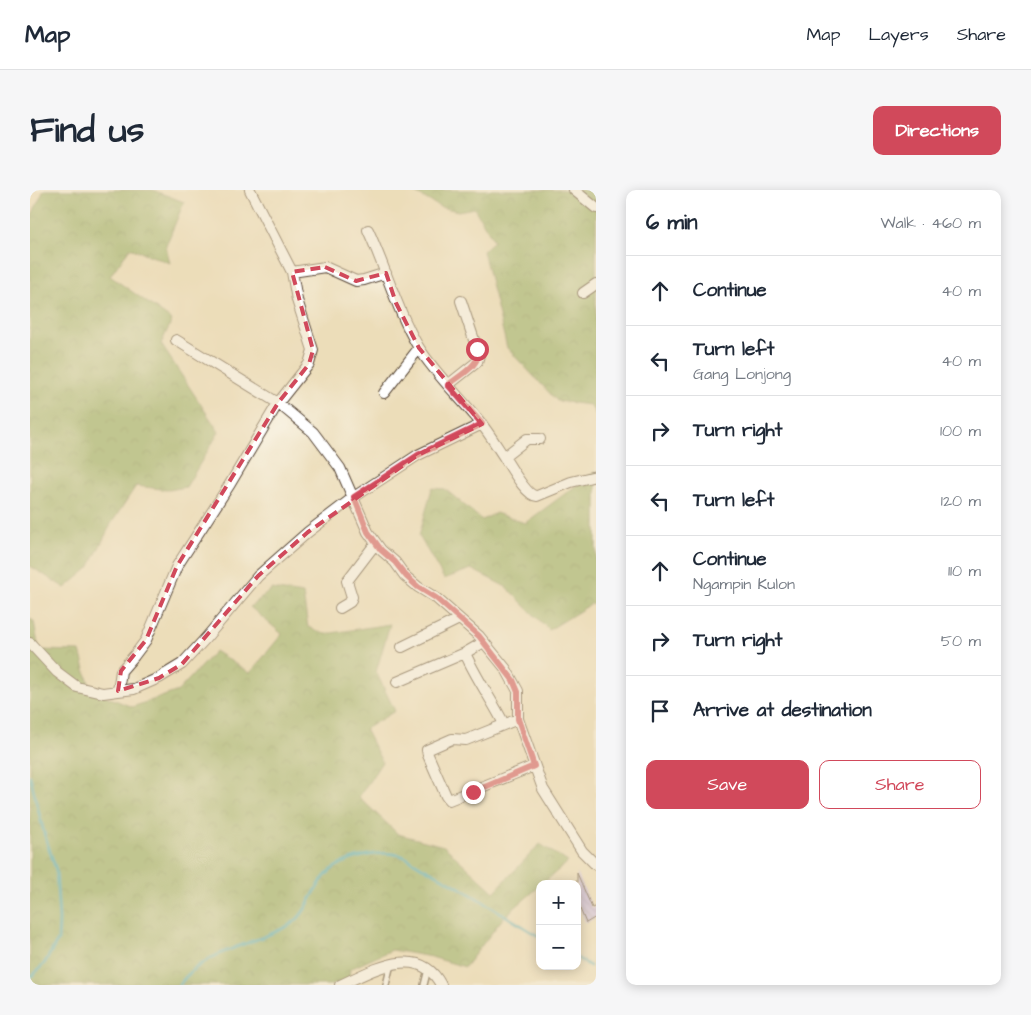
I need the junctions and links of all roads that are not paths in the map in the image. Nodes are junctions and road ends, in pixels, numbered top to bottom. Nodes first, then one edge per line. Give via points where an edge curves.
1 (250, 190) edge
2 (574, 190) edge
3 (596, 208) edge
4 (368, 230) dead end
5 (292, 272) junction
6 (386, 273) junction
7 (596, 284) edge
8 (584, 293) dead end
9 (461, 301) dead end
10 (176, 340) dead end
11 (419, 348) junction
12 (448, 385) junction
13 (384, 393) dead end
14 (278, 402) junction
15 (482, 424) junction
16 (540, 439) dead end
17 (504, 457) junction
18 (596, 476) edge
19 (354, 497) junction
20 (376, 543) junction
21 (340, 608) dead end
22 (462, 622) junction
23 (484, 642) junction
24 (30, 643) edge
25 (402, 647) dead end
26 (465, 653) junction
27 (397, 682) dead end
28 (118, 692) junction
29 (518, 719) junction
30 (504, 724) junction
31 (534, 766) junction
32 (596, 865) edge
33 (391, 963) junction
34 (428, 968) junction
35 (340, 985) edge
36 (386, 985) edge
37 (424, 985) edge
38 (442, 985) edge

1 - 5 street
2 - 3 street
4 - 6 street
5 - 6 street via 325,267 356,281
5 - 14 street via 313,350 309,364
6 - 11 street via 396,304
7 - 8 street
9 - 12 street via 479,356 477,362
10 - 14 street
11 - 12 street
11 - 13 street
12 - 15 street
14 - 19 street via 319,439 340,468
14 - 28 street via 177,566 146,640 121,671
15 - 17 street
15 - 19 street via 418,455
16 - 17 street via 527,438
17 - 18 street via 534,496
19 - 20 street
19 - 28 street via 258,576 182,664 134,689
20 - 21 street via 347,581 352,597
20 - 22 street via 406,576
22 - 23 street
22 - 25 street
23 - 26 street
23 - 29 street via 513,680 518,692
24 - 28 street via 57,672 77,686
26 - 27 street
26 - 30 street
29 - 30 street
29 - 31 street
30 - 31 street via 466,740 452,739 427,750 446,796 449,800
31 - 32 street via 542,789 582,851
33 - 34 street via 415,963
33 - 35 street
33 - 36 lane
34 - 37 lane
34 - 38 street

